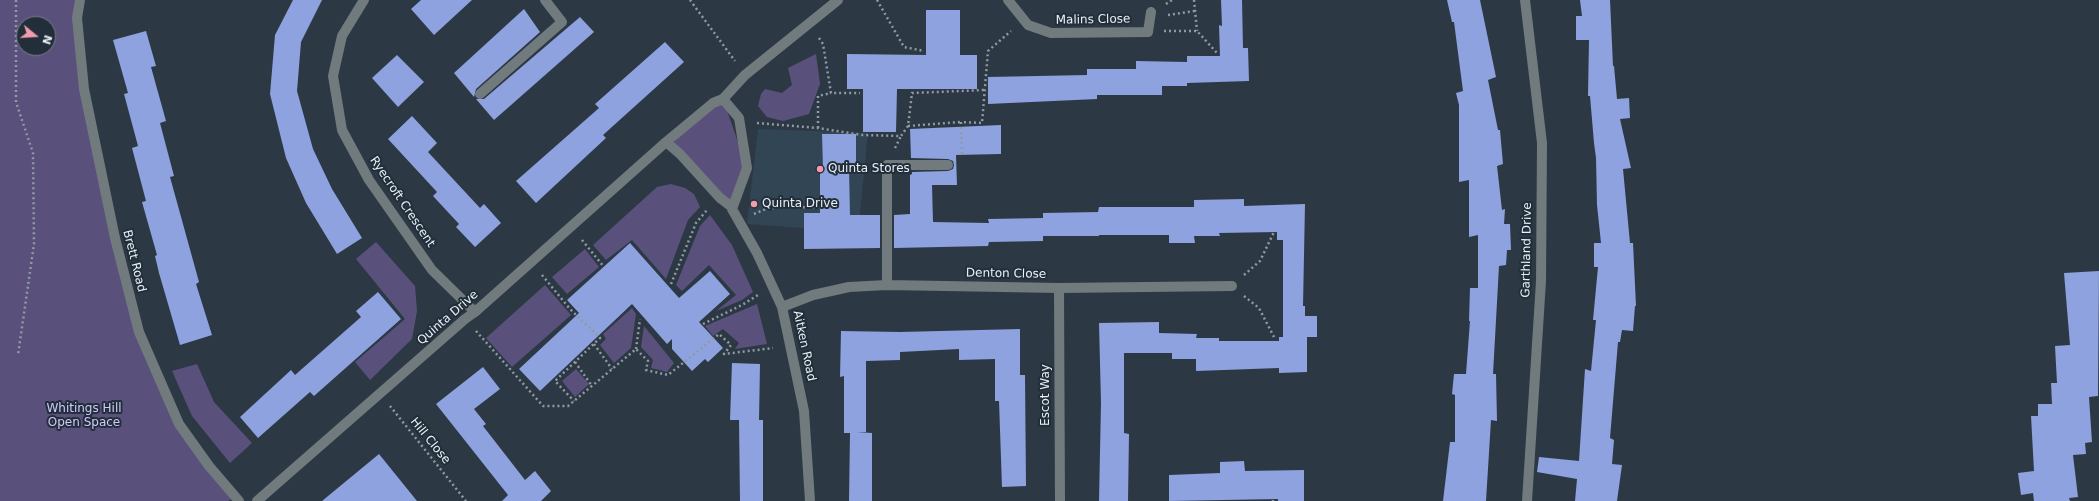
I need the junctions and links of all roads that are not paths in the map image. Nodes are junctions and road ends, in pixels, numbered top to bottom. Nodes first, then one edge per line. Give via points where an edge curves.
1 (80, 0) edge
2 (364, 0) edge
3 (545, 0) edge
4 (838, 0) edge
5 (1008, 0) edge
6 (1526, 0) edge
7 (1151, 15) road end
8 (480, 94) dead end
9 (724, 99) junction
10 (666, 142) junction
11 (948, 165) road end
12 (732, 207) junction
13 (887, 285) junction
14 (1232, 286) road end
15 (1059, 288) junction
16 (782, 307) junction
17 (476, 312) junction
18 (239, 501) edge
19 (257, 501) edge
20 (810, 501) edge
21 (1060, 501) edge
22 (1527, 501) edge

1 - 18 street, Brett Road via 77,18 84,89 115,238 139,332 179,424 209,466
2 - 17 street, Ryecroft Crescent via 342,36 333,76 342,130 369,180 432,270
3 - 8 street via 562,22
4 - 9 street, Quinta Drive via 745,75
5 - 7 street, Malins Close via 1028,26 1050,33 1148,32
6 - 22 street, Garthland Drive via 1542,143 1541,281
9 - 10 street, Quinta Drive via 713,103
9 - 12 street via 739,118 747,168
10 - 12 street, Aitken Road via 720,198
10 - 17 street, Quinta Drive
11 - 13 street via 887,164
12 - 16 street, Aitken Road
13 - 15 street, Denton Close
13 - 16 street, Denton Close via 848,287 813,294
14 - 15 street, Denton Close
15 - 21 street, Escot Way
16 - 20 street, Aitken Road via 804,410
17 - 19 street, Quinta Drive

